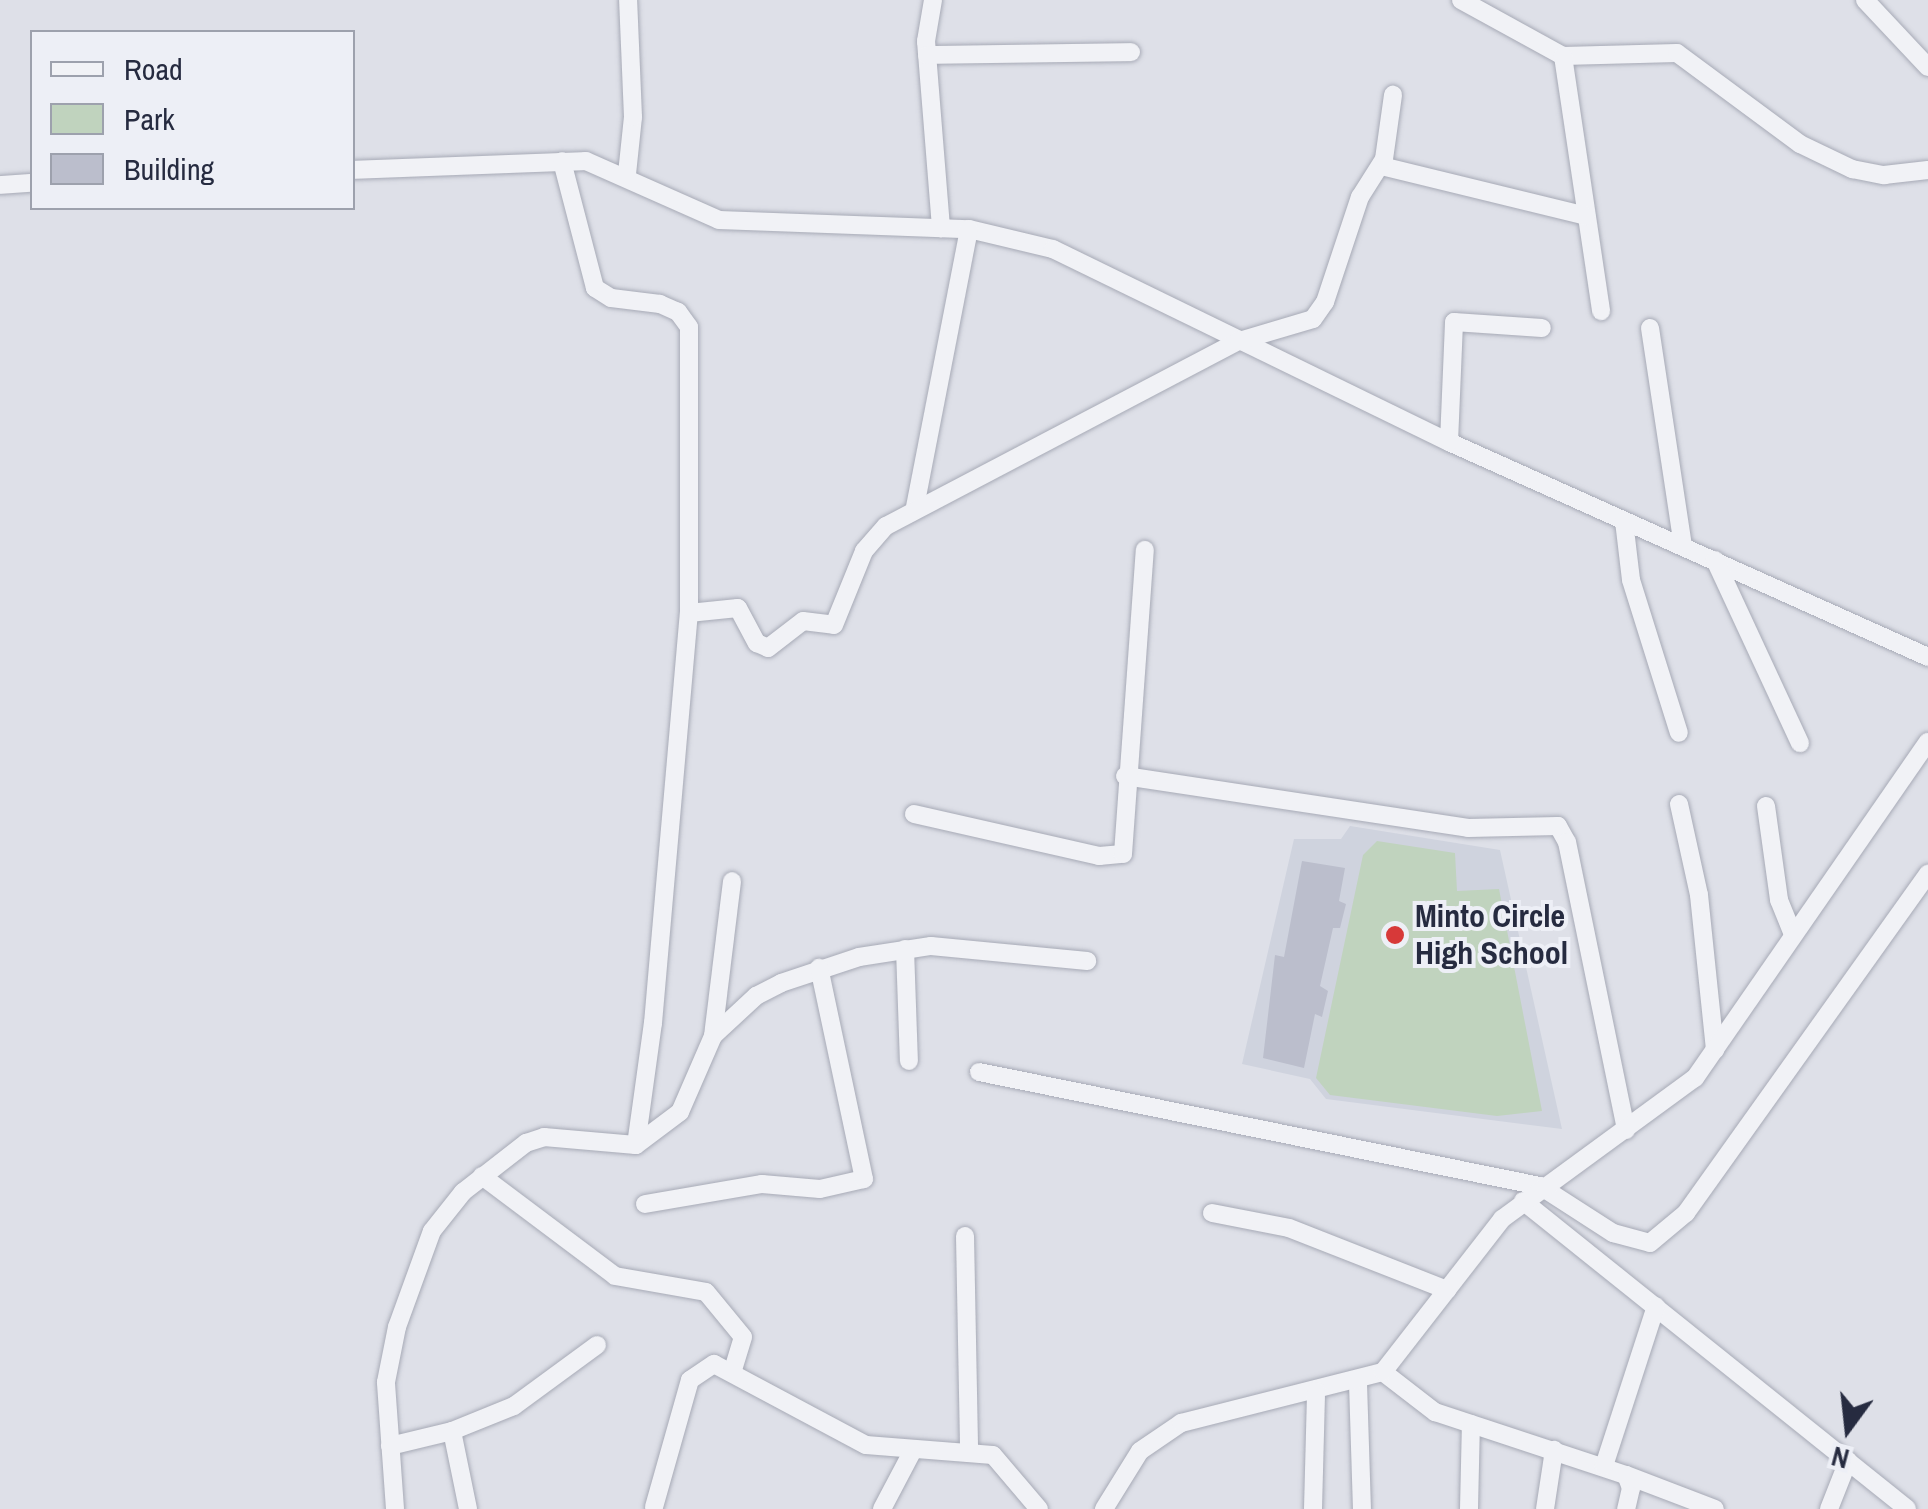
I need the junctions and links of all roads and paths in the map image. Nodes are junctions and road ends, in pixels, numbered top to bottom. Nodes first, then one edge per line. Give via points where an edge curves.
1 (628, 0) edge
2 (933, 0) edge
3 (1461, 0) edge
4 (1866, 0) edge
5 (1131, 52) dead end
6 (927, 55) junction
7 (1563, 56) junction
8 (1928, 67) edge
9 (1394, 95) dead end
10 (562, 161) junction
11 (1381, 166) junction
12 (355, 170) edge
13 (1928, 170) edge
14 (626, 174) junction
15 (30, 183) edge
16 (0, 185) edge
17 (1586, 216) junction
18 (941, 228) junction
19 (969, 229) junction
20 (1601, 311) dead end
21 (1542, 328) dead end
22 (1650, 328) dead end
23 (1240, 341) junction
24 (1449, 442) junction
25 (915, 508) junction
26 (1624, 521) junction
27 (1682, 547) junction
28 (1146, 550) dead end
29 (1715, 560) junction
30 (689, 613) junction
31 (1928, 657) edge
32 (1679, 734) dead end
33 (1928, 742) edge
34 (1800, 743) dead end
35 (1125, 776) junction
36 (1679, 804) dead end
37 (1766, 806) dead end
38 (914, 814) dead end
39 (1928, 874) edge
40 (732, 881) dead end
41 (1794, 935) junction
42 (905, 950) junction
43 (1087, 962) dead end
44 (819, 968) junction
45 (713, 1036) junction
46 (1715, 1050) junction
47 (909, 1061) dead end
48 (979, 1072) dead end
49 (1626, 1130) junction
50 (636, 1145) junction
51 (482, 1176) junction
52 (1540, 1186) junction
53 (1522, 1201) junction
54 (645, 1204) dead end
55 (1212, 1213) dead end
56 (966, 1236) dead end
57 (1447, 1290) junction
58 (1656, 1306) junction
59 (597, 1345) dead end
60 (734, 1369) junction
61 (1382, 1372) junction
62 (1358, 1384) junction
63 (1316, 1390) junction
64 (1471, 1424) junction
65 (452, 1432) junction
66 (390, 1446) junction
67 (969, 1449) junction
68 (1554, 1450) junction
69 (912, 1452) junction
70 (1848, 1461) junction
71 (1604, 1466) junction
72 (1626, 1475) junction
73 (654, 1506) dead end
74 (396, 1509) edge
75 (468, 1509) edge
76 (882, 1509) edge
77 (1040, 1509) edge
78 (1104, 1509) edge
79 (1313, 1509) edge
80 (1362, 1509) edge
81 (1469, 1509) edge
82 (1544, 1509) edge
83 (1626, 1509) edge
84 (1715, 1509) edge
85 (1830, 1509) edge
86 (1907, 1509) edge

1 - 14 street via 633,117
2 - 6 street
3 - 7 street
4 - 8 street
5 - 6 street
6 - 18 street
7 - 13 street via 1677,53 1824,158 1884,176
7 - 17 street
9 - 11 street
10 - 12 street
10 - 14 street
10 - 30 street via 596,288 610,298 660,304 689,327
11 - 17 street
11 - 23 street via 1360,196 1320,311 1302,325
14 - 18 street via 718,220
15 - 16 street
17 - 20 street
18 - 19 street
19 - 23 street via 1054,249
19 - 25 street
21 - 24 street via 1454,322
22 - 27 street
23 - 24 street
23 - 25 street
24 - 26 street
25 - 30 street via 873,537 834,625 803,621 768,648 757,642 738,608
26 - 27 street
26 - 32 street via 1631,580
27 - 29 street
28 - 35 street
29 - 31 street
29 - 34 street
30 - 50 street
33 - 41 street
35 - 38 street via 1127,840 1114,858
35 - 49 street via 1468,828 1558,826 1567,842
36 - 46 street via 1698,895
37 - 41 street via 1778,900
39 - 52 street via 1686,1213 1662,1236 1650,1243 1627,1240
40 - 45 street
41 - 46 street
42 - 43 street via 956,946
42 - 44 street
42 - 47 street
44 - 45 street via 756,996
44 - 54 street via 864,1180 820,1189 762,1184
45 - 50 street via 680,1112
46 - 49 street via 1683,1090
48 - 52 street
49 - 52 street
50 - 51 street via 544,1137
51 - 60 street via 614,1276 706,1292 744,1337
51 - 66 street via 448,1207 414,1272 386,1382
52 - 53 street
53 - 57 street
53 - 58 street
55 - 57 street via 1289,1228
56 - 67 street
57 - 61 street
58 - 70 street
58 - 71 street
59 - 65 street via 514,1406
60 - 69 street via 856,1440
60 - 73 street via 702,1366 690,1380
61 - 62 street
61 - 64 street via 1421,1404
62 - 63 street
62 - 80 street
63 - 78 street via 1181,1423 1140,1451
63 - 79 street
64 - 68 street
64 - 81 street
65 - 66 street
65 - 75 street
66 - 74 street
67 - 69 street
67 - 77 street via 1004,1463
68 - 71 street
68 - 82 street
69 - 76 street
70 - 85 street
70 - 86 street
71 - 72 street
72 - 83 street
72 - 84 street

